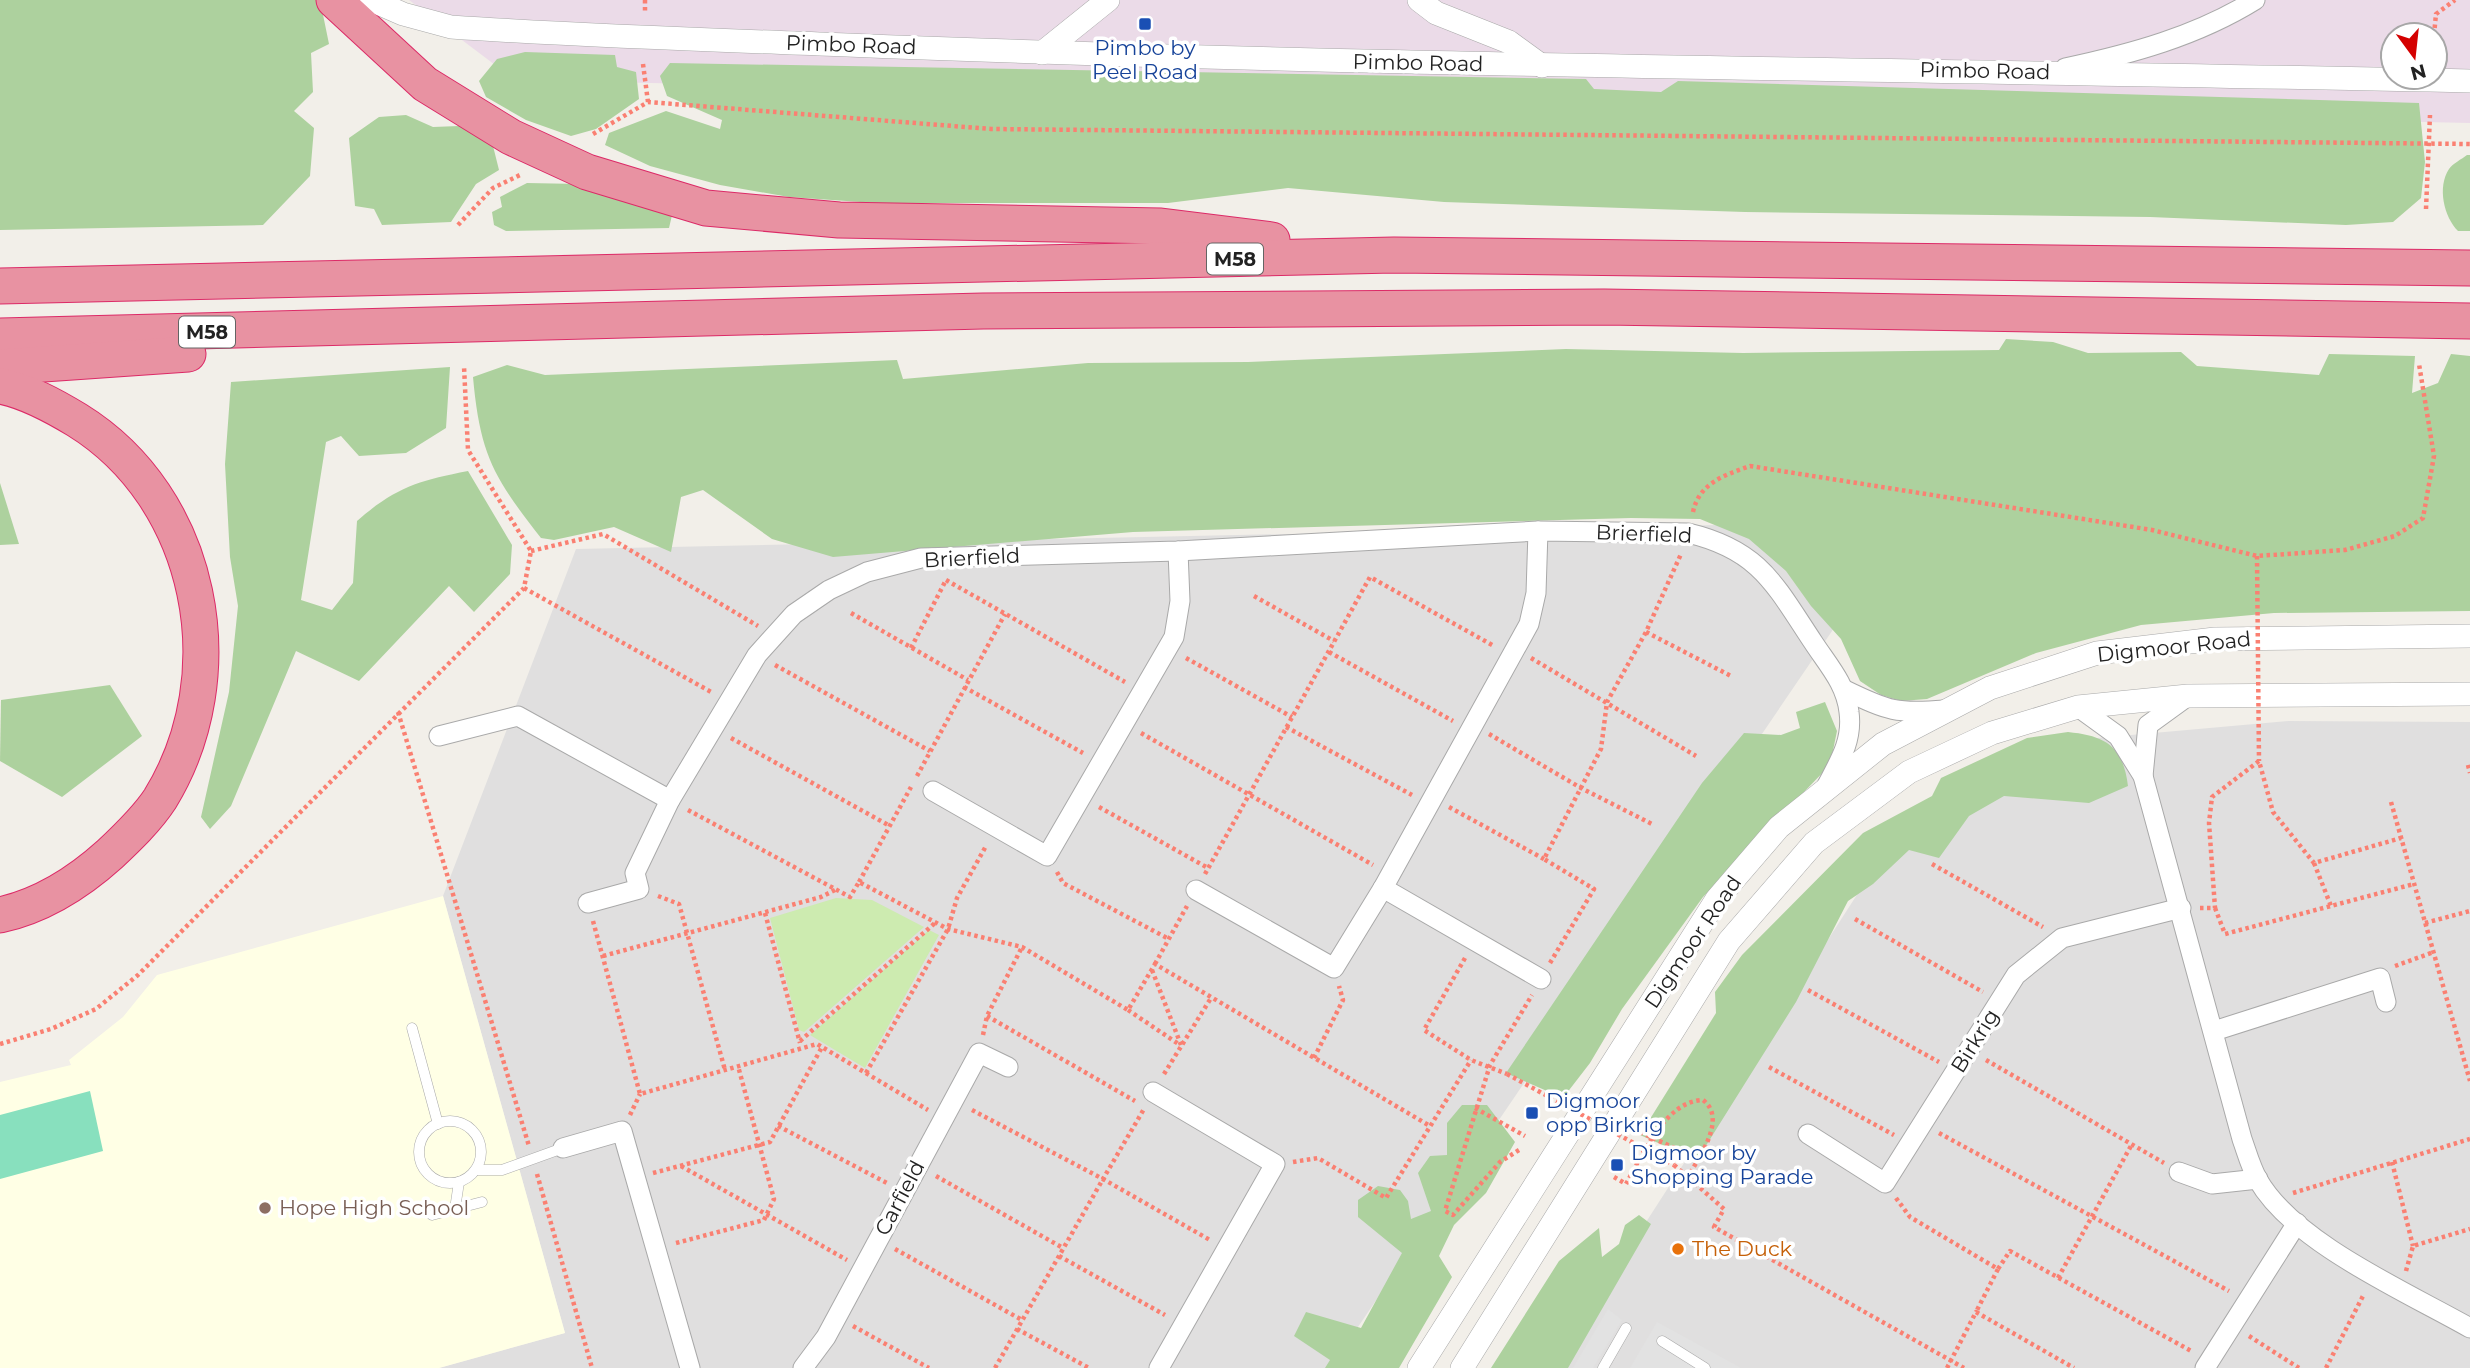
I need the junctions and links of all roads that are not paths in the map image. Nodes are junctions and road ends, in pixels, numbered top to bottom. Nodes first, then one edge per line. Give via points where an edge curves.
1 (334, 0) edge
2 (371, 0) edge
3 (1108, 0) edge
4 (1419, 0) edge
5 (2255, 0) edge
6 (1042, 53) junction
7 (1542, 66) junction
8 (2047, 71) junction
9 (2470, 81) edge
10 (1394, 255) junction
11 (2470, 268) edge
12 (0, 286) edge
13 (2470, 321) edge
14 (414, 328) junction
15 (0, 336) edge
16 (0, 367) edge
17 (0, 386) edge
18 (1538, 531) junction
19 (1178, 551) junction
20 (2470, 636) edge
21 (1845, 690) junction
22 (2470, 694) edge
23 (2188, 696) junction
24 (2078, 707) junction
25 (1944, 710) junction
26 (439, 736) dead end
27 (2143, 776) junction
28 (1826, 787) junction
29 (933, 792) dead end
30 (670, 800) junction
31 (1386, 881) junction
32 (1196, 890) road end
33 (588, 903) road end
34 (2181, 908) junction
35 (0, 915) edge
36 (1541, 979) road end
37 (2386, 1002) dead end
38 (412, 1028) dead end
39 (2214, 1031) junction
40 (1009, 1067) dead end
41 (1149, 1100) road end
42 (438, 1124) junction
43 (1808, 1134) dead end
44 (563, 1148) joint
45 (476, 1170) junction
46 (2179, 1172) road end
47 (2258, 1179) junction
48 (459, 1182) junction
49 (482, 1202) dead end
50 (455, 1209) junction
51 (432, 1214) dead end
52 (2297, 1223) junction
53 (1626, 1328) dead end
54 (2470, 1328) edge
55 (1662, 1341) dead end
56 (2207, 1365) edge
57 (690, 1368) edge
58 (803, 1368) edge
59 (1159, 1368) edge
60 (1419, 1368) edge
61 (1462, 1368) edge
62 (1604, 1368) edge
63 (1706, 1368) edge

1 - 10 highway via 425,84 511,137 587,172 706,208 839,220 1160,226
2 - 6 street, Pimbo Road via 451,27
3 - 6 street
4 - 7 street via 1436,13 1509,42
5 - 8 street via 2169,40
6 - 7 street, Pimbo Road
7 - 8 street, Pimbo Road
8 - 9 street, Pimbo Road
10 - 11 highway, M58
10 - 12 highway, M58
13 - 14 highway, M58 via 1604,307 983,311
14 - 15 highway, M58
14 - 16 highway via 175,356
17 - 35 highway via 62,411 100,435 151,489 185,554 203,651 182,754 159,800 93,870 53,896
18 - 19 street, Brierfield
18 - 21 street, Brierfield via 1688,533 1736,551 1775,582
18 - 31 street via 1533,609
19 - 29 street via 1180,601 1169,649 1047,856
19 - 30 street, Brierfield via 921,558 867,572 829,590 794,614 757,655
20 - 25 street, Digmoor Road via 2215,639 2097,653 1990,688
21 - 25 street via 1903,713
21 - 28 street, Brierfield via 1850,728 1847,748
22 - 23 street, Digmoor Road
23 - 24 street, Digmoor Road
23 - 27 street via 2148,725
24 - 27 street via 2118,736
24 - 61 street, Digmoor Road via 1992,733 1909,772 1814,843 1728,941
25 - 28 street, Digmoor Road via 1883,744
26 - 30 street via 518,716
27 - 34 street
28 - 60 street, Digmoor Road via 1779,827 1717,899
30 - 33 street, Brierfield via 635,873 639,889
31 - 32 street via 1334,968
31 - 36 street via 1474,942
34 - 39 street
34 - 43 street, Birkrig via 2062,938 2016,975 1885,1183
37 - 39 street via 2380,978
38 - 42 lane
39 - 47 street via 2242,1139
40 - 58 street, Carfield via 979,1053 836,1317
41 - 59 street via 1275,1164
42 - 45 lane via 458,1122 474,1133 481,1151
42 - 48 lane via 419,1147 423,1167 438,1181
44 - 45 lane via 502,1170
44 - 57 street via 622,1131
45 - 48 lane
46 - 47 street via 2212,1184
47 - 52 street
48 - 50 lane
49 - 50 lane
50 - 51 lane
52 - 54 street via 2322,1243
52 - 56 street
53 - 62 lane
55 - 63 lane

